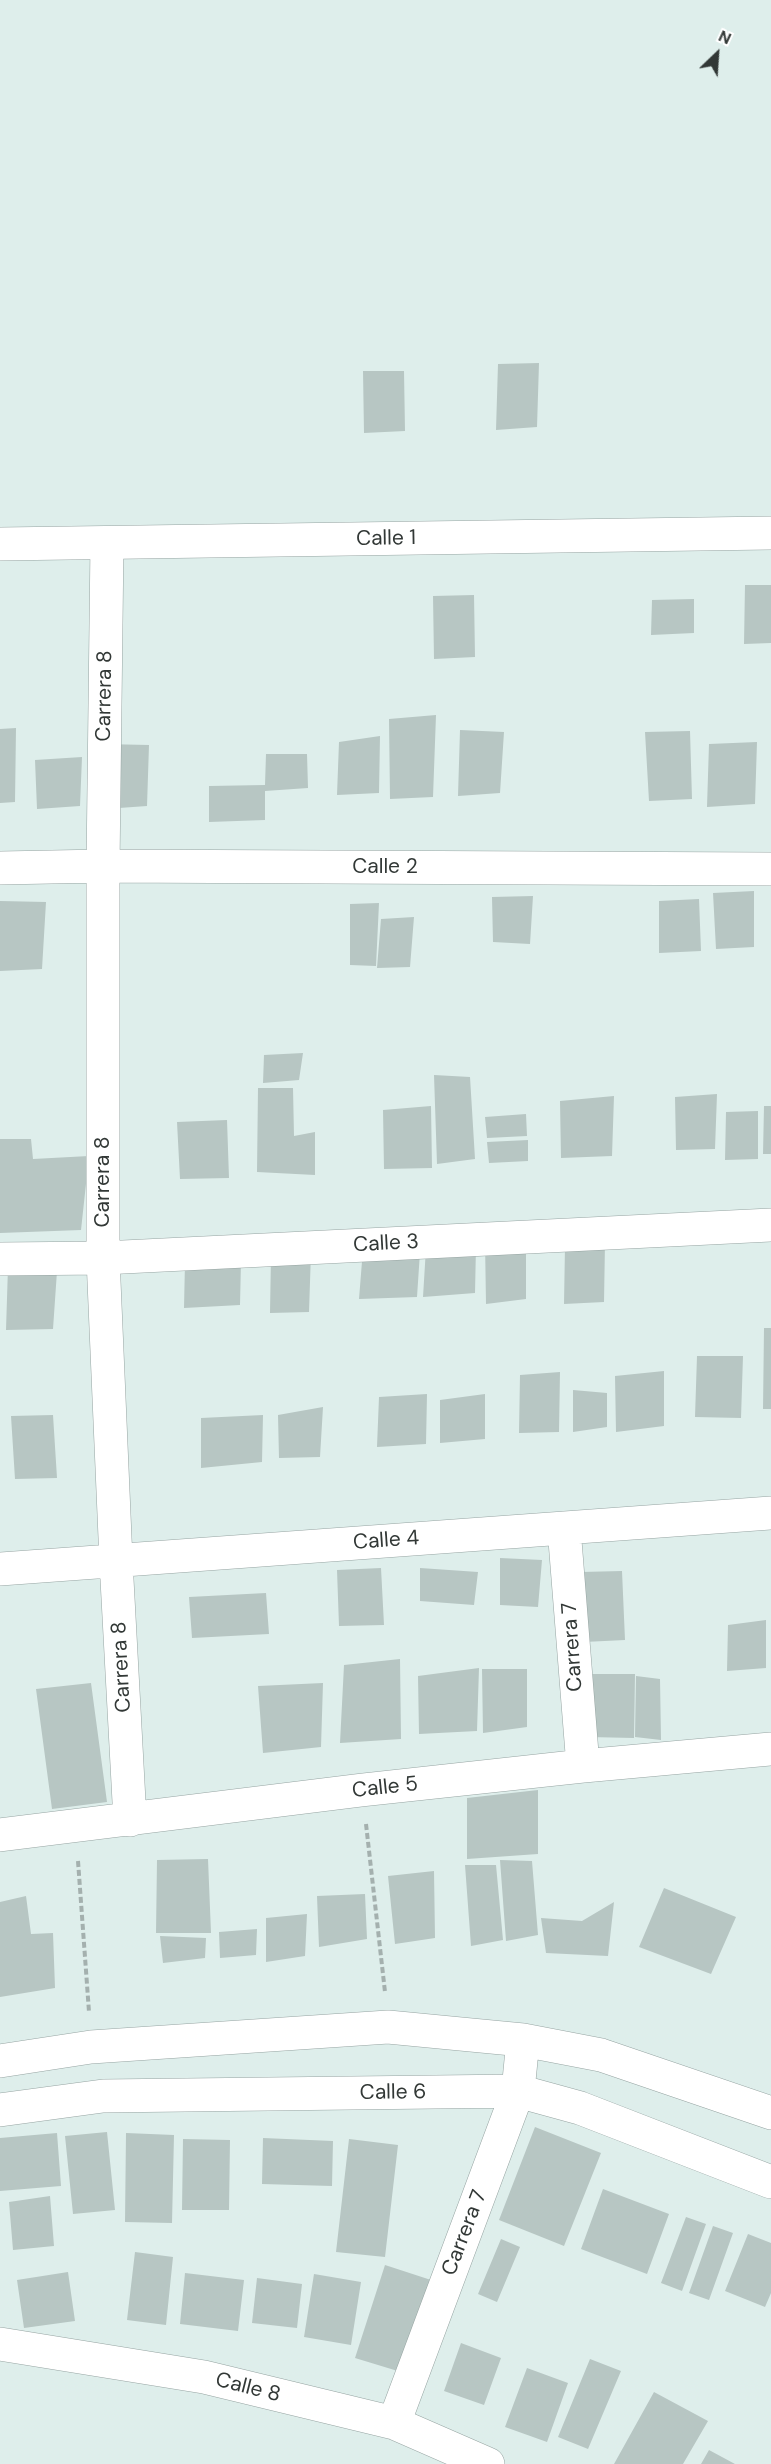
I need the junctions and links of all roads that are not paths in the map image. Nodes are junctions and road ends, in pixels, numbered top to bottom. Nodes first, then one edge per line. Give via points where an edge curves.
1 (771, 533) edge
2 (106, 543) junction
3 (0, 544) edge
4 (103, 866) junction
5 (0, 868) edge
6 (771, 869) edge
7 (771, 1225) edge
8 (103, 1258) junction
9 (0, 1259) edge
10 (771, 1513) edge
11 (564, 1528) junction
12 (116, 1561) junction
13 (0, 1569) edge
14 (771, 1749) edge
15 (583, 1766) junction
16 (130, 1820) junction
17 (0, 1835) edge
18 (523, 2040) junction
19 (0, 2061) edge
20 (518, 2091) junction
21 (0, 2110) edge
22 (771, 2113) edge
23 (771, 2182) edge
24 (3, 2345) edge
25 (393, 2423) junction
26 (488, 2464) edge

1 - 2 street, Calle 1
2 - 3 street, Calle 1
2 - 4 street, Carrera 8
4 - 5 street, Calle 2
4 - 6 street, Calle 2
4 - 8 street, Carrera 8
7 - 8 street, Calle 3
8 - 9 street, Calle 3
8 - 12 street, Carrera 8
10 - 11 street, Calle 4
11 - 12 street, Calle 4
11 - 15 street, Carrera 7
12 - 13 street, Calle 4
12 - 16 street, Carrera 8
14 - 15 street, Calle 5
15 - 16 street, Calle 5
16 - 17 street, Calle 5
18 - 19 street via 388,2027 91,2048
18 - 20 street, Carrera 7
18 - 22 street via 601,2055
20 - 21 street, Calle 6 via 103,2096
20 - 23 street, Calle 6 via 580,2108
20 - 25 street, Carrera 7
24 - 25 street, Calle 8 via 204,2377
25 - 26 street, Calle 8

